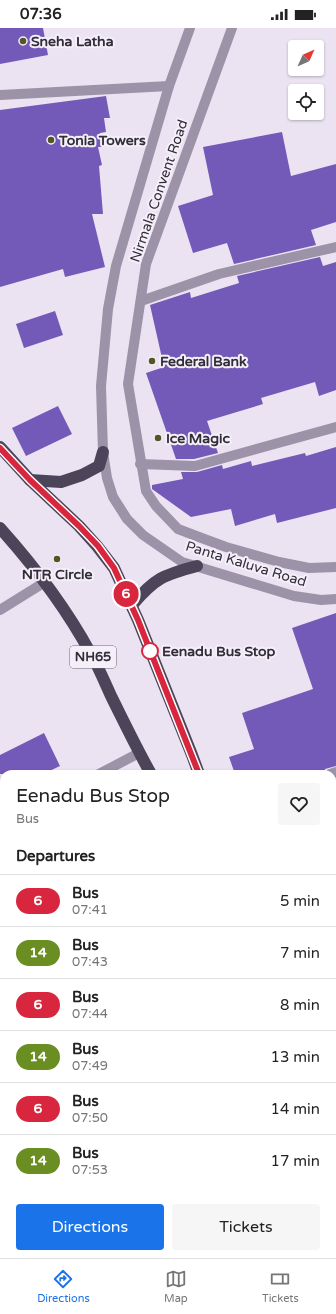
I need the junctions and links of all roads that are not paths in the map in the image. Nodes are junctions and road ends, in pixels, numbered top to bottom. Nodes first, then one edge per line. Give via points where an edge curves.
1 (190, 28) edge
2 (232, 28) edge
3 (170, 86) junction
4 (0, 95) edge
5 (336, 247) edge
6 (141, 301) junction
7 (336, 427) edge
8 (0, 448) edge
9 (103, 452) junction
10 (140, 464) junction
11 (30, 480) junction
12 (156, 506) joint
13 (134, 526) joint
14 (0, 528) edge
15 (197, 566) junction
16 (336, 567) edge
17 (45, 582) junction
18 (336, 599) edge
19 (132, 605) junction
20 (0, 610) edge
21 (139, 753) junction
22 (106, 770) edge
23 (149, 770) edge
24 (198, 770) edge

1 - 3 street, Nirmala Convent Road
2 - 6 street, Nirmala Convent Road via 146,264
3 - 4 street
3 - 9 street, Nirmala Convent Road via 116,266 108,309 101,386
5 - 6 street via 219,274
6 - 10 street, Nirmala Convent Road via 128,384
7 - 10 street via 195,466
8 - 11 highway
9 - 11 highway via 100,466 82,475 61,482
9 - 13 street, Nirmala Convent Road via 113,497
10 - 12 street, Nirmala Convent Road via 146,491
11 - 19 highway via 98,546 114,568
12 - 16 street, Panta Kaluva Road via 178,528 226,547 310,568
13 - 15 street, Panta Kaluva Road via 182,562
14 - 17 highway, NH65
15 - 18 street, Panta Kaluva Road via 294,596
15 - 19 highway via 157,580 145,589
17 - 20 street
17 - 21 highway, NH65 via 92,654
19 - 24 highway
21 - 22 street
21 - 23 highway, NH65

